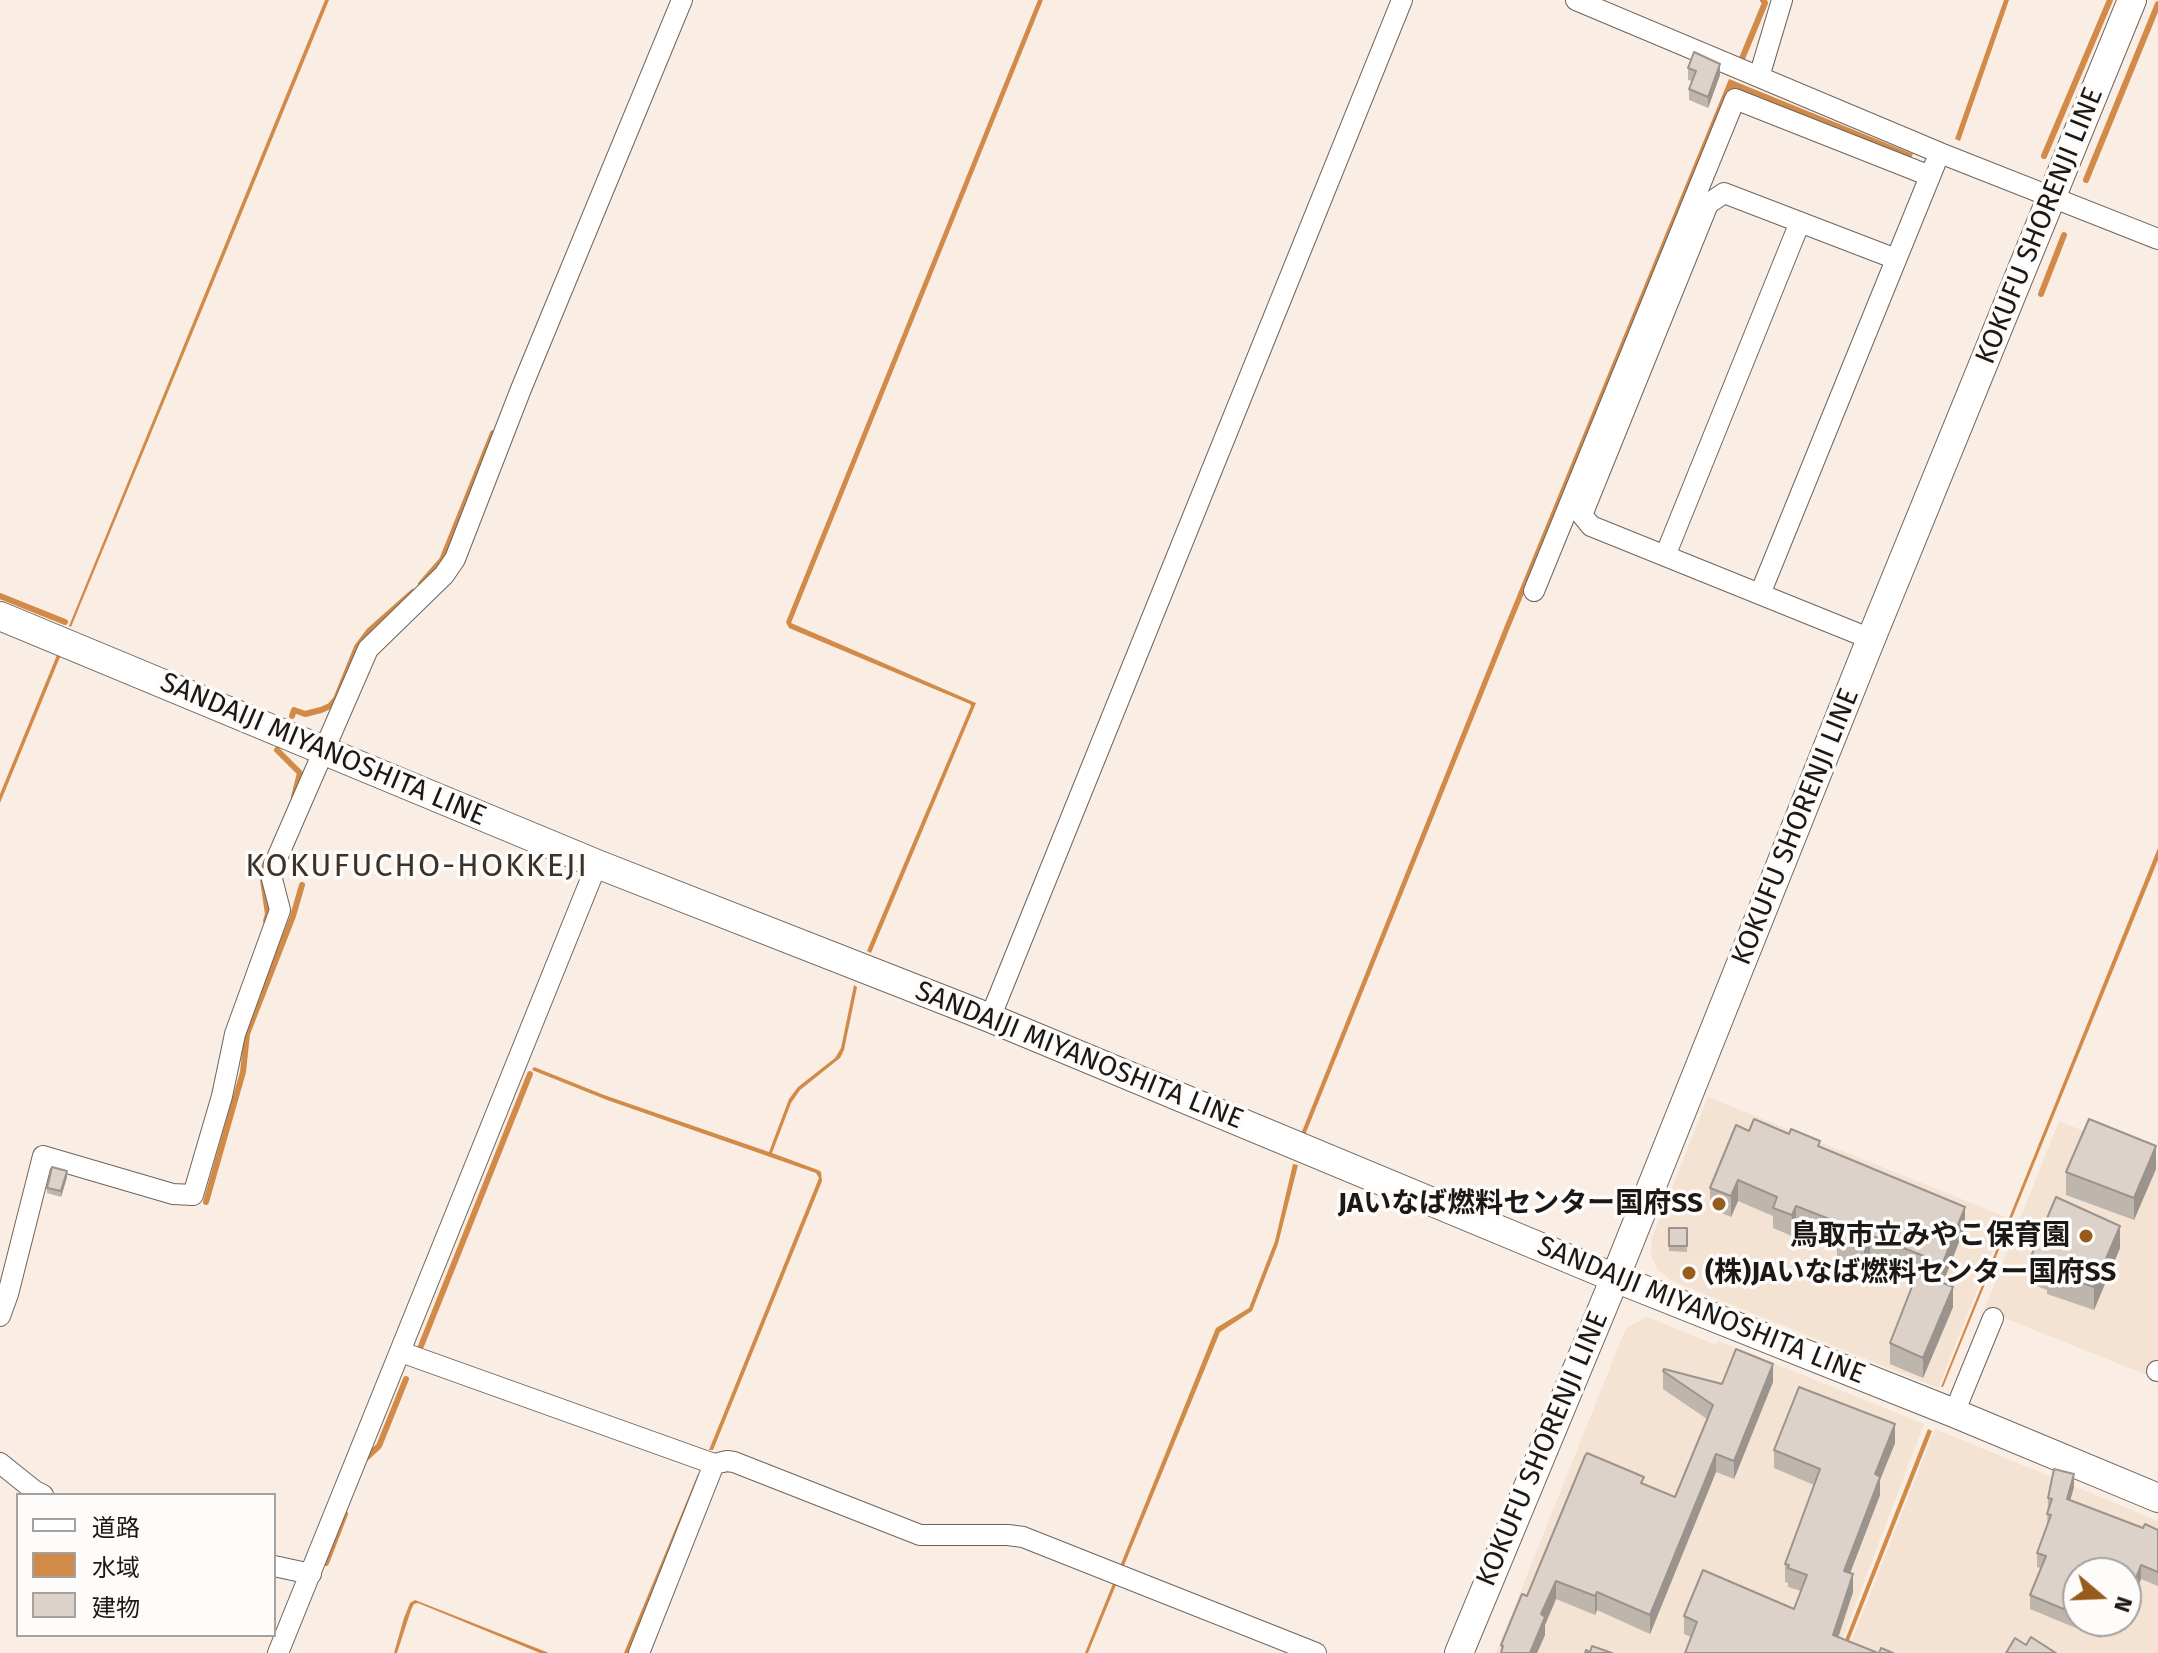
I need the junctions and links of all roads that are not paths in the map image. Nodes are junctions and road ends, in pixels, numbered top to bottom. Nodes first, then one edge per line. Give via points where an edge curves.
1 (682, 0) edge
2 (1402, 0) edge
3 (1576, 0) edge
4 (1782, 0) edge
5 (2132, 0) edge
6 (1759, 77) junction
7 (1940, 153) junction
8 (1930, 176) junction
9 (2051, 198) junction
10 (1800, 222) junction
11 (2158, 239) edge
12 (1896, 259) junction
13 (1665, 556) junction
14 (1534, 591) dead end
15 (1760, 594) junction
16 (0, 616) edge
17 (1871, 639) junction
18 (323, 749) junction
19 (597, 864) junction
20 (990, 1018) junction
21 (1615, 1278) junction
22 (0, 1316) edge
23 (1993, 1318) dead end
24 (401, 1352) junction
25 (1954, 1413) junction
26 (0, 1463) edge
27 (714, 1464) junction
28 (39, 1493) edge
29 (2158, 1498) edge
30 (276, 1566) edge
31 (311, 1574) junction
32 (278, 1653) edge
33 (639, 1653) edge
34 (1316, 1653) edge
35 (1459, 1653) edge

1 - 18 street via 455,559 368,649
2 - 20 street
3 - 6 street
4 - 6 street
5 - 9 main road, KOKUFU SHORENJI LINE
6 - 7 street
7 - 8 street
7 - 9 street
8 - 12 street
8 - 14 street via 1735,99
9 - 11 street
9 - 17 main road, KOKUFU SHORENJI LINE
10 - 12 street
10 - 13 street
10 - 13 street via 1724,193 1708,204 1582,515 1591,526
12 - 15 street
13 - 15 street
15 - 17 street
16 - 18 main road, SANDAIJI MIYANOSHITA LINE
17 - 21 main road, KOKUFU SHORENJI LINE
18 - 19 main road, SANDAIJI MIYANOSHITA LINE
18 - 22 street via 274,865 280,910 235,1034 193,1195 173,1194 43,1156
19 - 20 main road, SANDAIJI MIYANOSHITA LINE
19 - 24 street
20 - 21 main road, SANDAIJI MIYANOSHITA LINE
21 - 25 main road, SANDAIJI MIYANOSHITA LINE
21 - 35 main road, KOKUFU SHORENJI LINE
23 - 25 street
24 - 27 street
24 - 31 street
25 - 29 main road, SANDAIJI MIYANOSHITA LINE
26 - 28 street
27 - 33 street
27 - 34 street via 734,1462 920,1535 1023,1537
30 - 31 street
31 - 32 street

